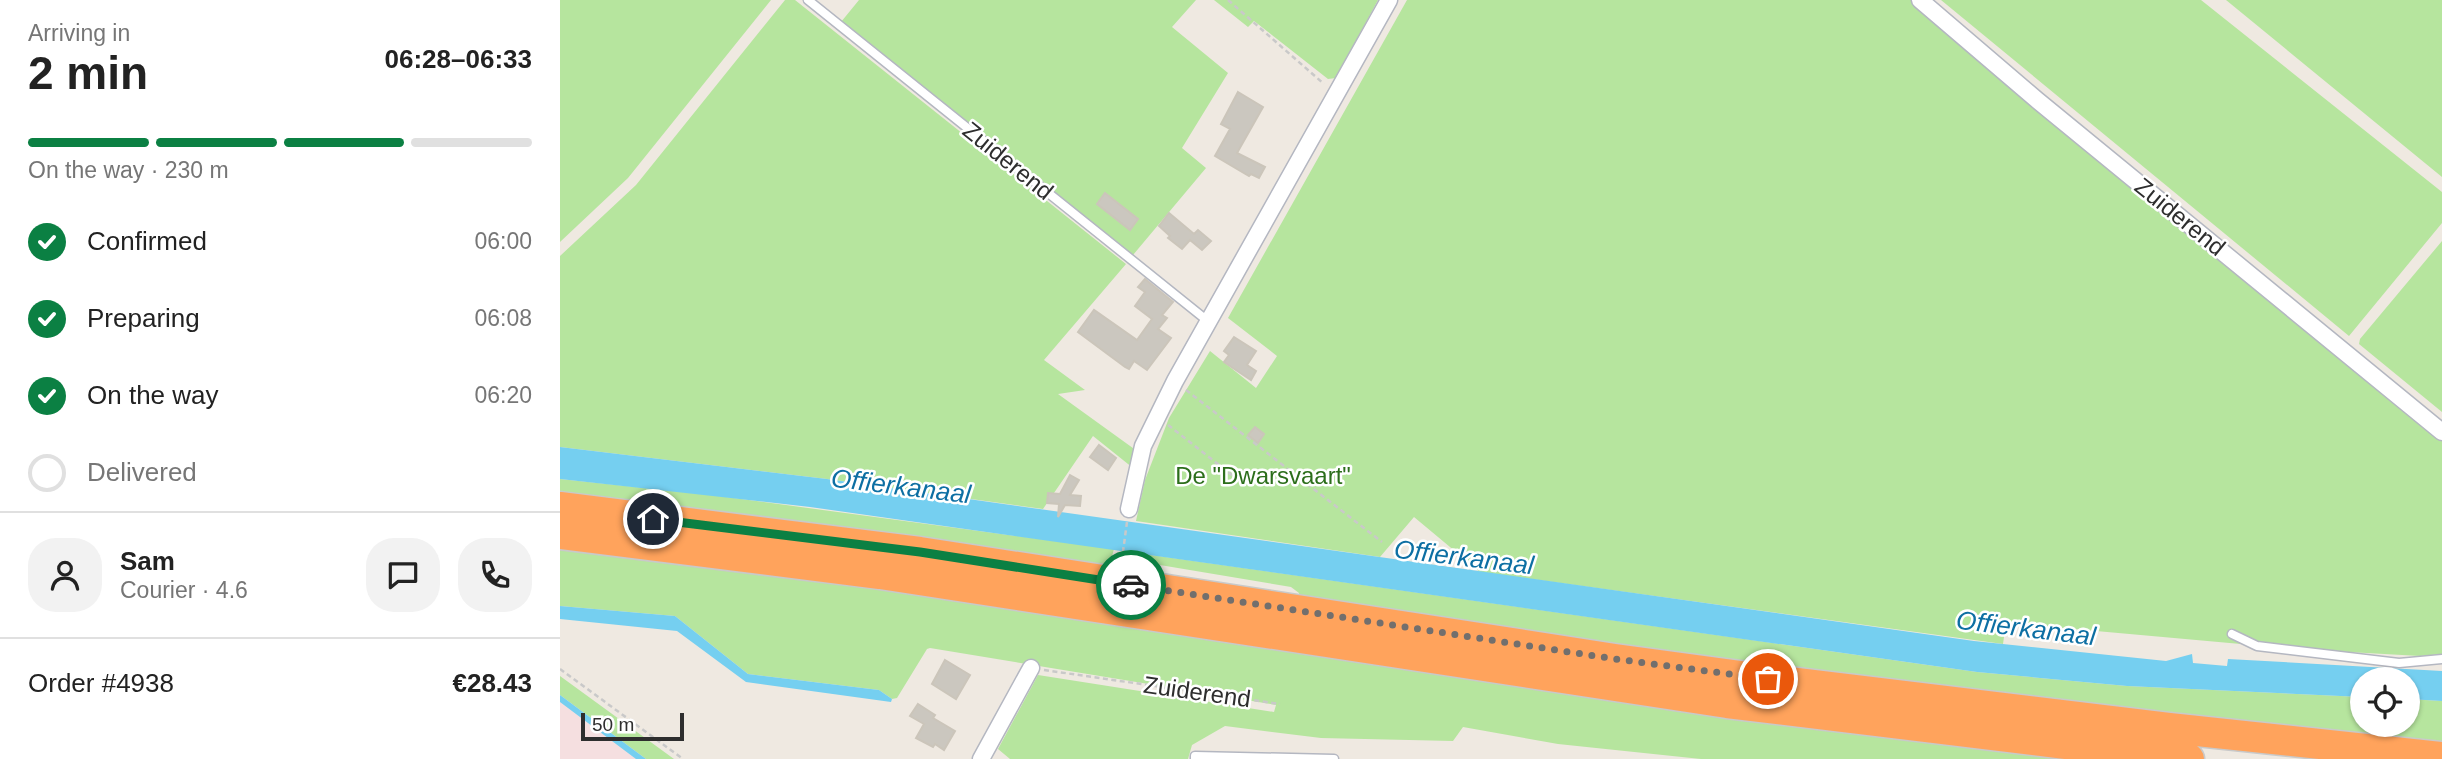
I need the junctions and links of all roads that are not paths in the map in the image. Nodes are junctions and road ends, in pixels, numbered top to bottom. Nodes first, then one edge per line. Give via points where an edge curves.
1 (808, 0) edge
2 (1390, 0) edge
3 (1920, 0) edge
4 (1209, 322) junction
5 (2442, 432) edge
6 (560, 507) edge
7 (1130, 507) road end
8 (560, 534) edge
9 (2232, 634) dead end
10 (2442, 659) edge
11 (1031, 668) road end
12 (2442, 757) edge
13 (981, 759) edge
14 (1195, 759) edge
15 (1334, 759) edge
16 (2189, 759) edge

1 - 4 lane, Zuiderend
2 - 4 street
3 - 5 street, Zuiderend
4 - 7 street via 1143,446
6 - 12 highway via 920,552 1741,676
8 - 16 highway via 880,574 1727,702
9 - 10 lane via 2258,646 2399,663
11 - 13 street
14 - 15 lane via 1195,755

